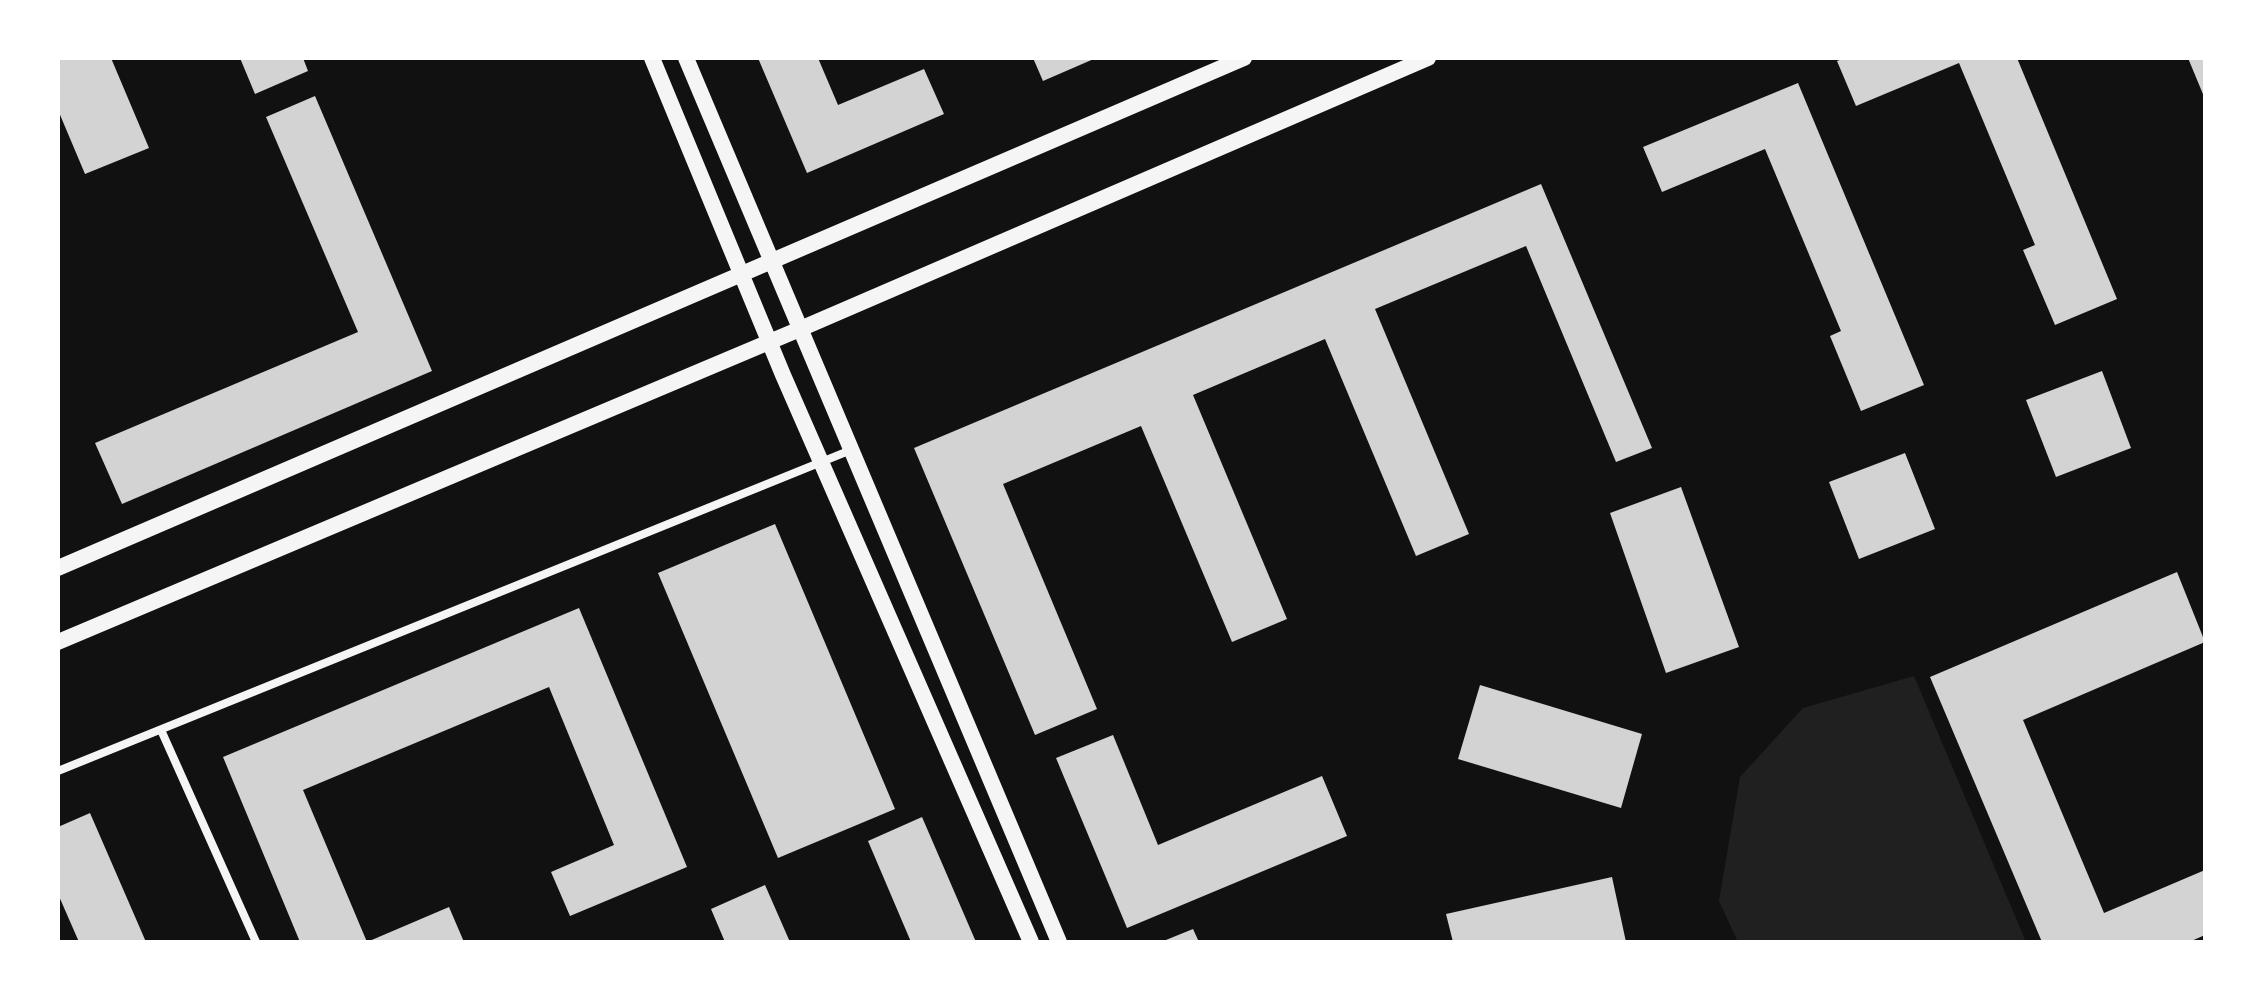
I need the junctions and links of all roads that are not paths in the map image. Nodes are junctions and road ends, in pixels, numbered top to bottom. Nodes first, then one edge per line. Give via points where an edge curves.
1 (652, 58) edge
2 (686, 58) edge
3 (1244, 58) edge
4 (1428, 58) edge
5 (772, 261) junction
6 (741, 275) junction
7 (800, 329) junction
8 (770, 342) junction
9 (851, 450) junction
10 (822, 462) junction
11 (58, 568) edge
12 (58, 642) edge
13 (161, 730) junction
14 (58, 771) edge
15 (256, 942) edge
16 (1031, 942) edge
17 (1059, 942) edge

1 - 6 main road
2 - 5 main road
3 - 5 main road
4 - 7 main road
5 - 6 main road
5 - 7 main road
6 - 8 main road
6 - 11 main road
7 - 8 main road
7 - 9 main road
8 - 10 main road
8 - 12 main road
9 - 10 street
9 - 17 main road
10 - 13 street
10 - 16 main road
13 - 14 street
13 - 15 street

